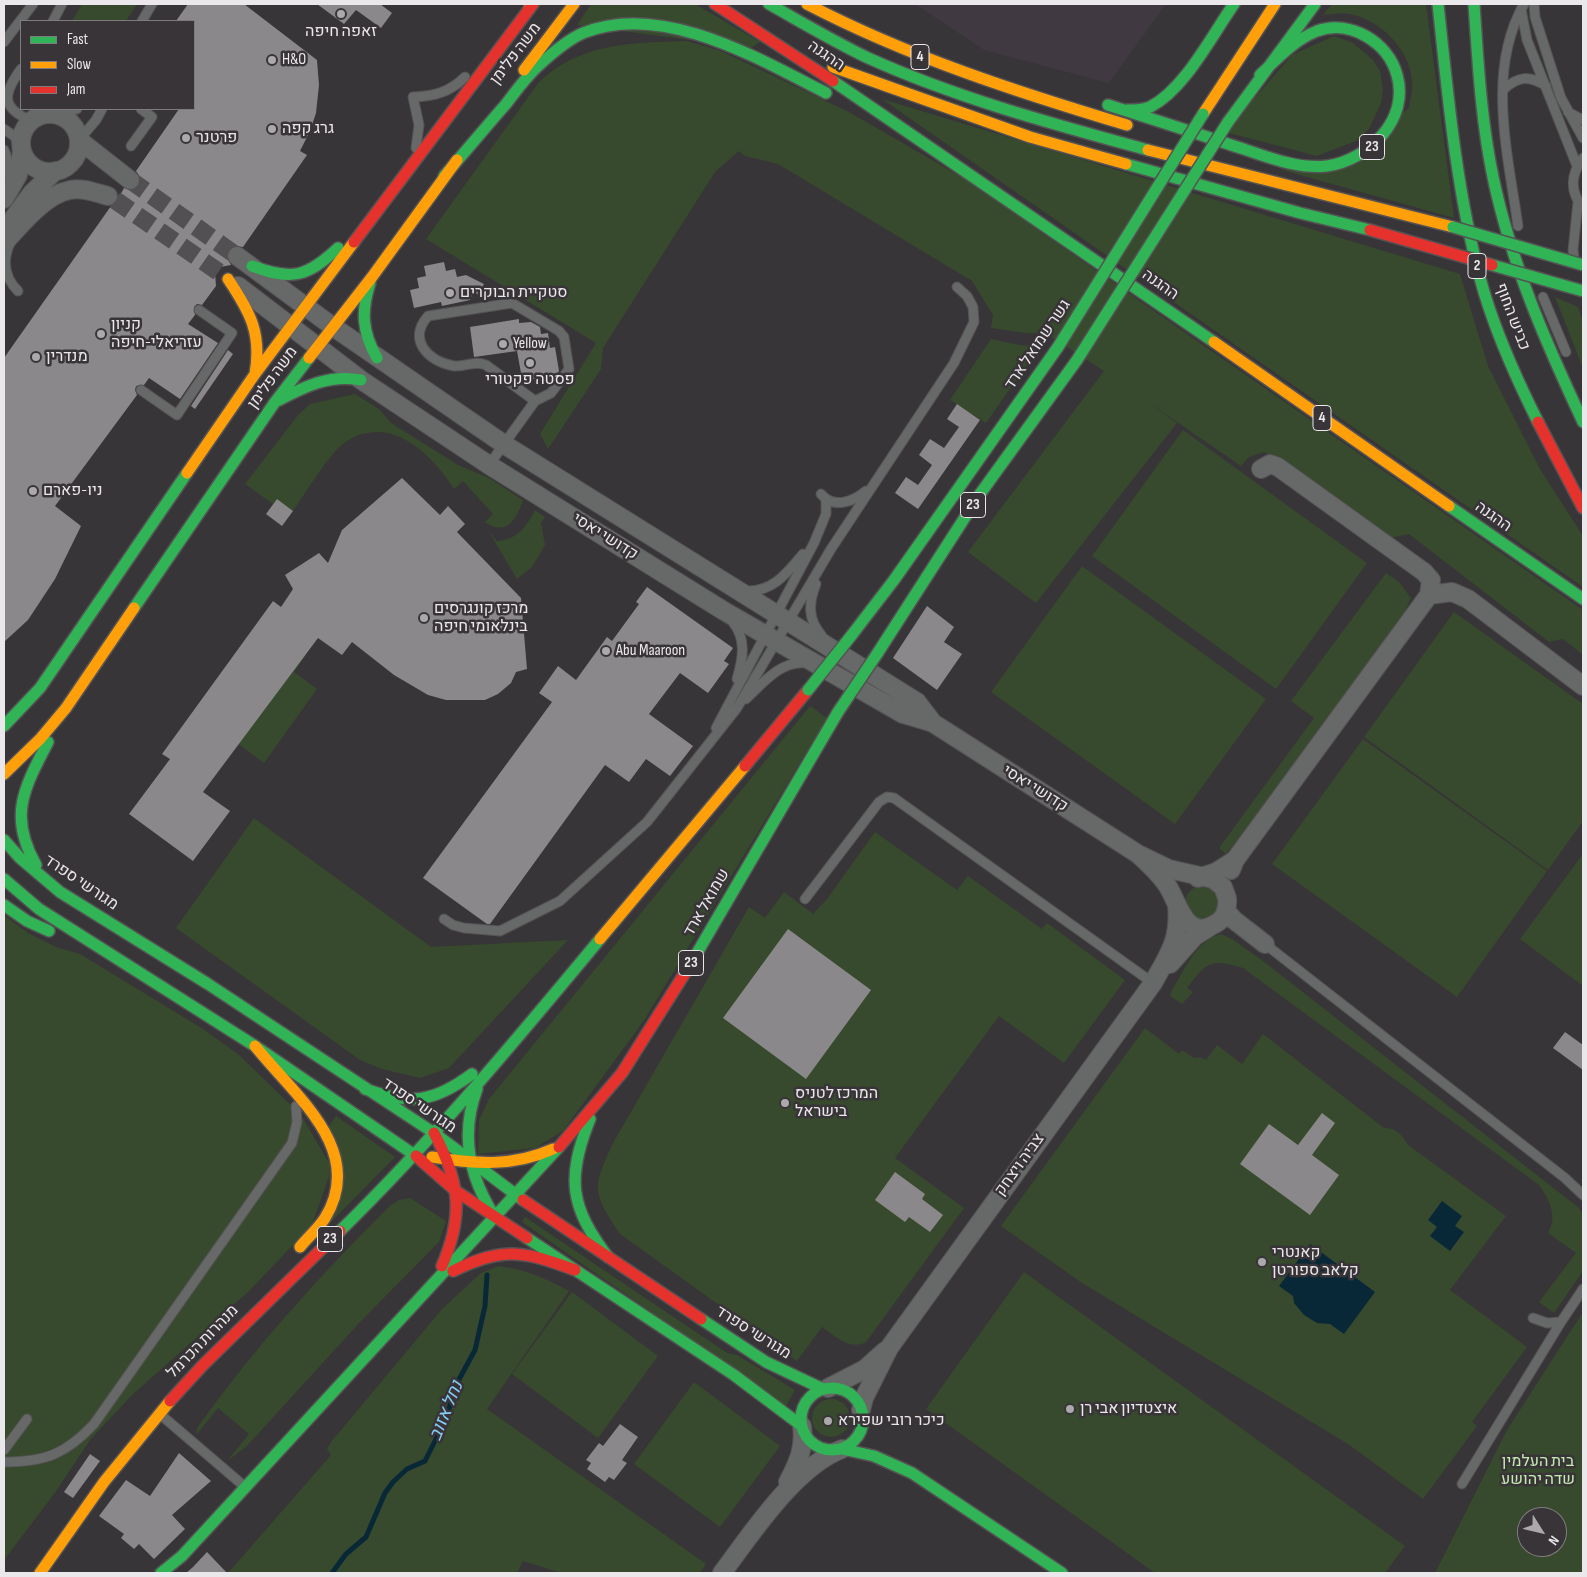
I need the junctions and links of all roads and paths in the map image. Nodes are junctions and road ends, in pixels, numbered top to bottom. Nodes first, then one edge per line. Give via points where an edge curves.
1 (33, 4) edge
2 (62, 4) edge
3 (152, 4) edge
4 (574, 4) edge
5 (715, 4) edge
6 (769, 4) edge
7 (807, 4) edge
8 (1234, 4) edge
9 (1275, 4) edge
10 (1315, 4) edge
11 (1438, 4) edge
12 (1474, 4) edge
13 (1534, 4) edge
14 (531, 5) edge
15 (1521, 6) edge
16 (21, 20) edge
17 (54, 20) edge
18 (143, 20) edge
19 (20, 21) edge
20 (775, 41) junction
21 (4, 42) edge
22 (498, 50) junction
23 (20, 70) edge
24 (1260, 75) junction
25 (1546, 86) junction
26 (1503, 90) junction
27 (1038, 98) junction
28 (74, 110) edge
29 (101, 110) edge
30 (142, 110) edge
31 (1127, 110) junction
32 (1568, 111) junction
33 (57, 115) junction
34 (1583, 120) edge
35 (32, 121) junction
36 (4, 129) edge
37 (1142, 130) dead end
38 (919, 138) junction
39 (1583, 138) edge
40 (1170, 139) dead end
41 (79, 140) junction
42 (131, 146) dead end
43 (4, 150) edge
44 (22, 151) junction
45 (1217, 154) dead end
46 (1246, 162) dead end
47 (1580, 162) edge
48 (411, 168) junction
49 (60, 170) junction
50 (444, 176) junction
51 (130, 180) tunnel mouth
52 (4, 184) edge
53 (4, 199) edge
54 (1580, 205) edge
55 (380, 209) junction
56 (1453, 227) junction
57 (8, 235) edge
58 (237, 256) tunnel mouth
59 (1583, 265) edge
60 (252, 266) junction
61 (226, 277) joint
62 (372, 277) junction
63 (957, 287) dead end
64 (4, 289) edge
65 (1583, 291) edge
66 (1583, 301) edge
67 (307, 306) junction
68 (198, 310) dead end
69 (332, 326) junction
70 (291, 327) junction
71 (316, 346) junction
72 (377, 358) junction
73 (1569, 360) dead end
74 (255, 374) junction
75 (361, 380) junction
76 (141, 390) dead end
77 (535, 401) junction
78 (275, 402) junction
79 (1583, 422) edge
80 (505, 445) junction
81 (489, 465) junction
82 (1261, 469) dead end
83 (874, 485) junction
84 (1583, 508) edge
85 (814, 543) junction
86 (831, 550) junction
87 (737, 591) junction
88 (1429, 595) junction
89 (1583, 600) edge
90 (724, 611) junction
91 (781, 619) junction
92 (771, 638) junction
93 (839, 653) junction
94 (820, 665) junction
95 (1583, 686) edge
96 (728, 703) junction
97 (66, 708) junction
98 (737, 708) junction
99 (933, 723) junction
100 (4, 726) edge
101 (711, 740) junction
102 (4, 774) edge
103 (4, 840) edge
104 (1138, 854) junction
105 (1235, 860) junction
106 (1200, 877) junction
107 (4, 879) edge
108 (59, 891) junction
109 (806, 899) dead end
110 (4, 905) edge
111 (1227, 905) junction
112 (1177, 907) junction
113 (444, 919) dead end
114 (1212, 926) junction
115 (83, 936) junction
116 (1264, 944) joint
117 (1153, 983) junction
118 (528, 1022) junction
119 (254, 1046) junction
120 (482, 1078) junction
121 (365, 1089) junction
122 (293, 1091) junction
123 (595, 1107) junction
124 (434, 1133) junction
125 (559, 1146) junction
126 (414, 1154) junction
127 (448, 1160) junction
128 (472, 1163) junction
129 (456, 1191) junction
130 (517, 1194) junction
131 (1583, 1195) edge
132 (495, 1217) junction
133 (294, 1254) dead end
134 (608, 1257) junction
135 (575, 1270) junction
136 (272, 1280) dead end
137 (434, 1281) junction
138 (1583, 1288) edge
139 (1533, 1318) dead end
140 (245, 1322) junction
141 (1561, 1322) junction
142 (889, 1348) junction
143 (826, 1388) junction
144 (862, 1412) junction
145 (159, 1413) junction
146 (27, 1419) dead end
147 (802, 1426) junction
148 (871, 1431) dead end
149 (842, 1448) junction
150 (887, 1449) dead end
151 (4, 1450) edge
152 (4, 1462) edge
153 (912, 1473) junction
154 (1462, 1484) dead end
155 (246, 1488) junction
156 (780, 1498) junction
157 (46, 1569) edge
158 (161, 1573) edge
159 (722, 1573) edge
160 (1062, 1573) edge

1 - 16 lane
2 - 17 lane
3 - 18 lane
4 - 50 main road, משה פלימן
5 - 20 main road, ההגנה / 4
6 - 56 main road via 871,59 1024,115 1149,151
7 - 27 main road, 4 via 932,62
8 - 31 main road via 1164,98 1149,108
9 - 118 main road, גשר שמואל ארד / 23, bridge via 1058,348 899,572 808,690
10 - 24 main road
11 - 84 main road, כביש החוף / 2 via 1464,211 1480,280 1527,400
12 - 79 main road, כביש החוף via 1497,198 1532,306
13 - 32 lane via 1550,66
14 - 22 main road, משה פלימן
15 - 25 lane via 1527,40
15 - 26 lane via 1508,40
19 - 21 lane
20 - 38 main road, ההגנה / 4
20 - 65 main road, bridge via 881,86 1030,137
22 - 48 main road, משה פלימן
22 - 48 lane via 456,86 442,93 414,97 419,125
23 - 35 lane via 10,84 8,106
24 - 31 main road, 23 via 1303,37 1318,30 1349,28 1374,41 1392,59 1398,74 1399,93 1383,137 1369,150 1328,166 1282,161
24 - 123 main road, שמואל ארד / 23, bridge via 1077,360 980,494 838,712 668,1002 622,1073
25 - 26 lane via 1526,77 1514,80
25 - 47 lane
26 - 73 lane via 1503,115 1518,227
27 - 31 main road, 23 via 1092,101
27 - 37 main road, 4
28 - 33 lane
29 - 41 lane
30 - 42 lane via 152,117
32 - 34 lane
32 - 39 lane
33 - 35 street
33 - 41 street via 72,124
35 - 44 street via 23,134
36 - 44 lane via 14,136
38 - 50 main road via 762,61 696,33 670,25 637,22 584,33 536,68
38 - 89 main road, ההגנה / 4
40 - 45 main road
41 - 49 street via 76,156
41 - 51 street
43 - 52 lane via 8,157
44 - 49 street via 32,165 47,172
44 - 53 street via 18,175
46 - 56 main road
47 - 54 lane via 1572,186
48 - 55 main road, משה פלימן
49 - 57 street via 32,193
49 - 57 street via 111,198 84,189 71,189 58,194
50 - 62 main road, משה פלימן
54 - 66 lane via 1573,250
55 - 60 main road via 314,270 277,276
55 - 67 main road, משה פלימן
56 - 59 main road, bridge
57 - 64 lane via 5,266 11,284 18,291
58 - 60 street, קדושי יאסי
60 - 67 street, קדושי יאסי
61 - 70 street, קדושי יאסי
61 - 74 main road via 252,317 258,334
62 - 69 main road, משה פלימן
62 - 72 main road via 364,302 363,329
63 - 83 lane via 973,307 974,322 968,338
67 - 69 street, קדושי יאסי
67 - 70 main road, משה פלימן
68 - 76 lane via 232,333 177,414
69 - 71 main road, משה פלימן
69 - 72 street, קדושי יאסי
70 - 71 street, קדושי יאסי
70 - 74 main road, משה פלימן
71 - 75 street, קדושי יאסי
71 - 78 main road, משה פלימן
72 - 80 street, קדושי יאסי
74 - 100 main road, משה פלימן via 40,688
75 - 78 main road via 335,377
75 - 81 street, קדושי יאסי
77 - 77 lane via 551,392 568,369 564,337 559,331 512,303 428,316 419,329 422,347 428,352 447,364 486,365
77 - 80 lane
78 - 97 main road, משה פלימן
80 - 81 lane
80 - 87 street, קדושי יאסי
81 - 90 street, קדושי יאסי
82 - 88 street via 1270,464 1278,467 1424,572 1430,580
83 - 85 lane via 857,498 836,503 823,497 826,514
83 - 86 lane
85 - 87 lane via 774,584 755,592
85 - 91 lane
86 - 91 lane
86 - 93 lane via 814,589 809,610 816,628
87 - 91 street, קדושי יאסי
88 - 95 street via 1452,592 1468,599
88 - 105 street
90 - 92 street, קדושי יאסי
90 - 96 lane via 737,626 742,643 742,662
91 - 92 lane
91 - 92 lane
91 - 93 street, קדושי יאסי
92 - 94 street, קדושי יאסי
92 - 96 lane
92 - 98 lane
93 - 99 street, קדושי יאסי via 917,702
94 - 98 lane via 790,663
94 - 99 street, קדושי יאסי via 903,714
96 - 101 lane
97 - 102 main road, משה פלימן
97 - 108 main road via 32,771 22,796 19,820 28,854
98 - 101 lane
99 - 104 street, קדושי יאסי
101 - 113 lane via 647,822 560,901 500,931 453,926
103 - 108 main road, מגורשי ספרד via 35,874
104 - 106 street, קדושי יאסי via 1168,868
104 - 112 street, קדושי יאסי via 1162,878 1174,895
105 - 106 street
105 - 111 street via 1230,872
106 - 111 street via 1218,883
106 - 112 street via 1182,887
107 - 115 main road via 39,909
108 - 121 main road, מגורשי ספרד via 177,964
109 - 117 lane via 879,802 887,797 894,798
110 - 115 main road via 46,930
111 - 114 street via 1218,923
111 - 116 street via 1234,920
112 - 114 street via 1194,927
112 - 117 street, צביה ויצחק via 1179,925 1176,937
114 - 117 street, צביה ויצחק via 1195,936
115 - 119 main road
116 - 131 lane
117 - 142 street, צביה ויצחק
118 - 120 main road, 23
118 - 121 main road via 462,1082 435,1098 402,1100
119 - 122 main road
119 - 126 main road
120 - 124 main road, 23
120 - 128 main road via 471,1101 468,1117
121 - 124 main road, מגורשי ספרד
122 - 133 main road via 330,1137 336,1154 338,1177 325,1217
122 - 152 lane via 297,1122 292,1143 94,1424 66,1450 48,1458
123 - 125 main road, שמואל ארד / 23
123 - 134 main road via 578,1154 576,1204 588,1230
124 - 126 main road, 23
124 - 127 main road
124 - 128 main road, מגורשי ספרד
125 - 128 main road via 523,1162 503,1165
125 - 130 main road, שמואל ארד / 23
126 - 127 main road
126 - 129 main road
126 - 140 main road, מנהרות הכרמל / 23
127 - 128 main road
127 - 129 main road
128 - 130 main road, מגורשי ספרד
128 - 132 main road via 482,1196
129 - 132 main road
129 - 137 main road via 459,1206 454,1240
130 - 132 main road, 23
130 - 134 main road, מגורשי ספרד
132 - 135 main road
132 - 137 main road, 23
134 - 143 main road, מגורשי ספרד via 766,1362 798,1380
135 - 137 main road via 534,1255 506,1251 473,1260
135 - 147 main road via 734,1375
136 - 140 main road
137 - 155 main road, 23
138 - 141 lane
139 - 141 lane via 1546,1323
140 - 145 main road, מנהרות הכרמל / 23
141 - 154 lane
142 - 143 street, צביה ויצחק via 865,1369
142 - 144 street, צביה ויצחק via 864,1398
143 - 144 main road via 853,1396
143 - 147 main road via 807,1401
144 - 148 main road
144 - 149 main road via 858,1437
145 - 155 lane
145 - 157 main road, מנהרות הכרמל / 23 via 104,1482
146 - 151 lane
147 - 149 main road via 813,1444 822,1448
147 - 156 street via 804,1441 800,1459
149 - 153 main road via 874,1456
149 - 156 street via 821,1458
150 - 153 main road
153 - 160 main road
155 - 158 main road, 23 via 182,1556
156 - 159 street

